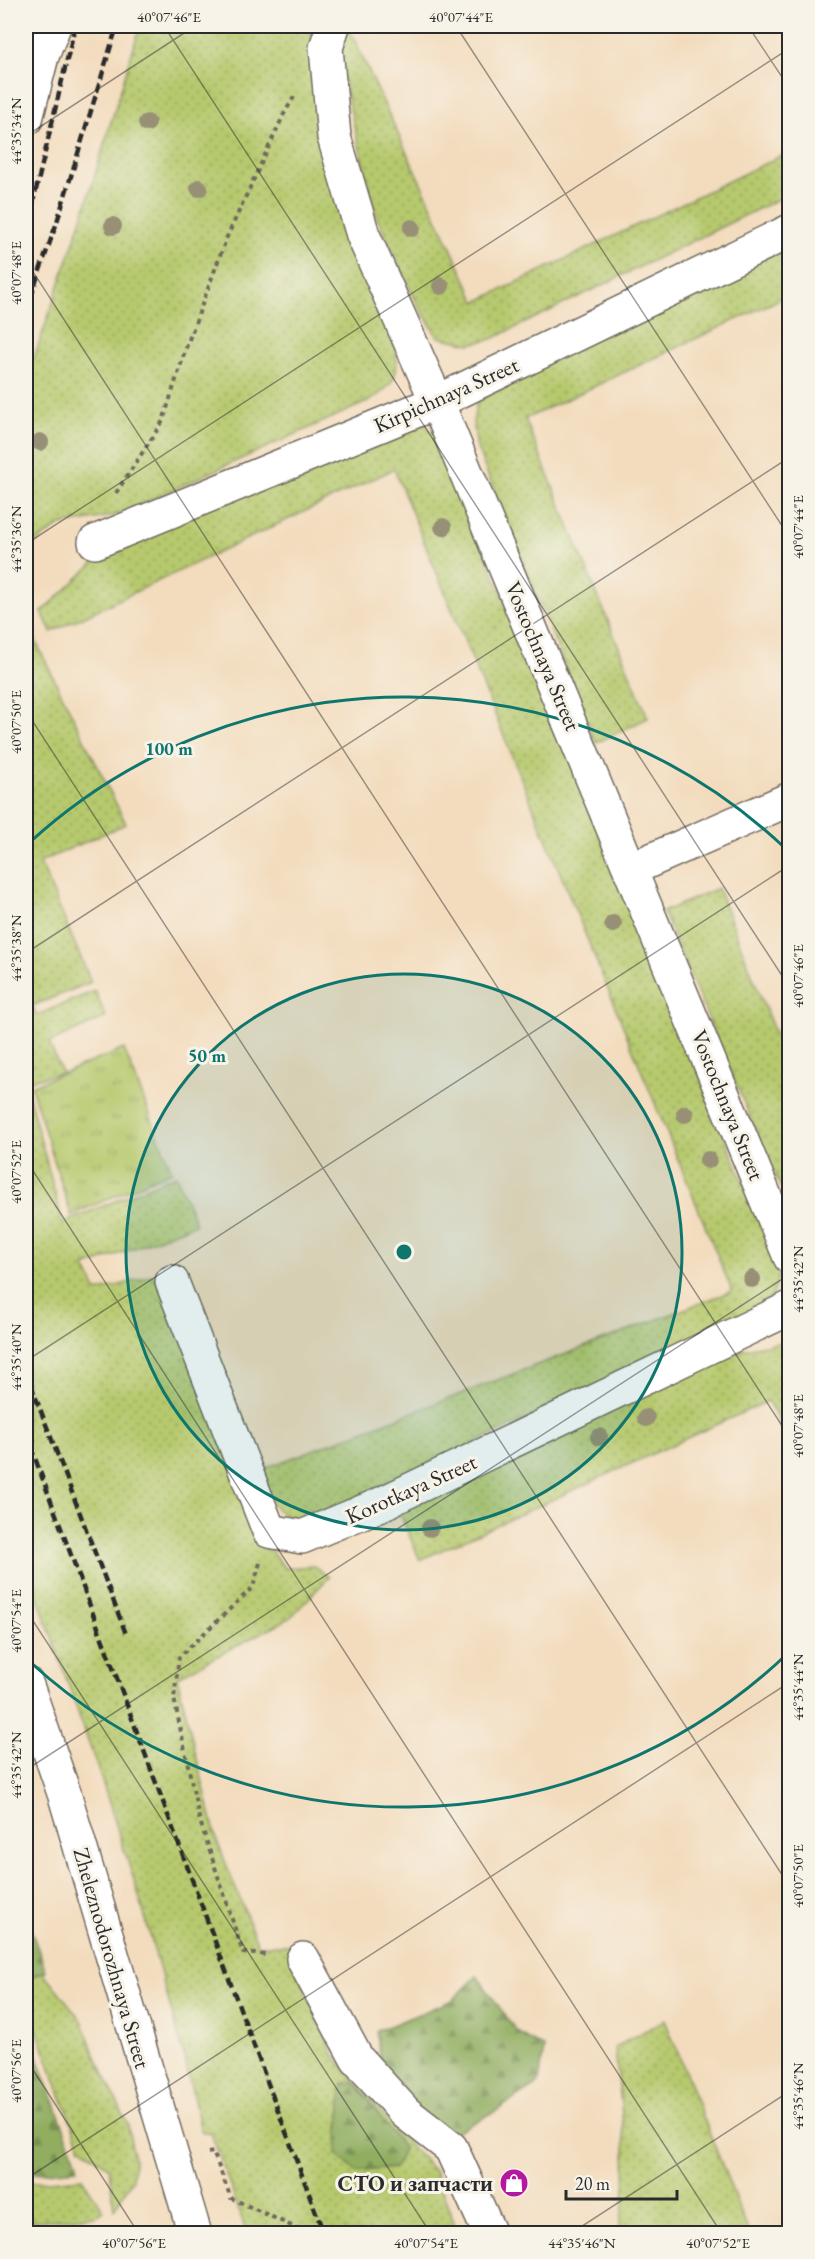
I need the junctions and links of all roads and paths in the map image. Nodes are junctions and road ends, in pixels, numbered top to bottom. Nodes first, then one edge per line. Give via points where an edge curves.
1 (54, 26) edge
2 (329, 37) edge
3 (296, 95) dead end
4 (26, 119) edge
5 (789, 231) edge
6 (437, 402) junction
7 (113, 498) dead end
8 (95, 542) dead end
9 (789, 799) edge
10 (631, 869) junction
11 (789, 1257) edge
12 (172, 1282) dead end
13 (789, 1308) edge
14 (269, 1530) junction
15 (26, 1683) edge
16 (303, 1959) joint
17 (173, 2166) junction
18 (195, 2234) edge
19 (309, 2234) edge
20 (490, 2234) edge

1 - 4 street
2 - 6 street, Vostochnaya Street via 334,137 363,235
3 - 7 path via 227,237 163,421
5 - 6 street, Kirpichnaya Street
6 - 8 street, Kirpichnaya Street
6 - 10 street, Vostochnaya Street
9 - 10 street
10 - 11 street, Vostochnaya Street
12 - 14 street
13 - 14 street, Korotkaya Street via 379,1505 302,1537
14 - 16 path via 253,1587 179,1657 174,1698 199,1818 243,1953
15 - 17 street, Zheleznodorozhnaya Street via 65,1796
16 - 20 street via 357,2060 406,2113 451,2148
17 - 18 street, Zheleznodorozhnaya Street
17 - 19 path via 213,2152 231,2198

